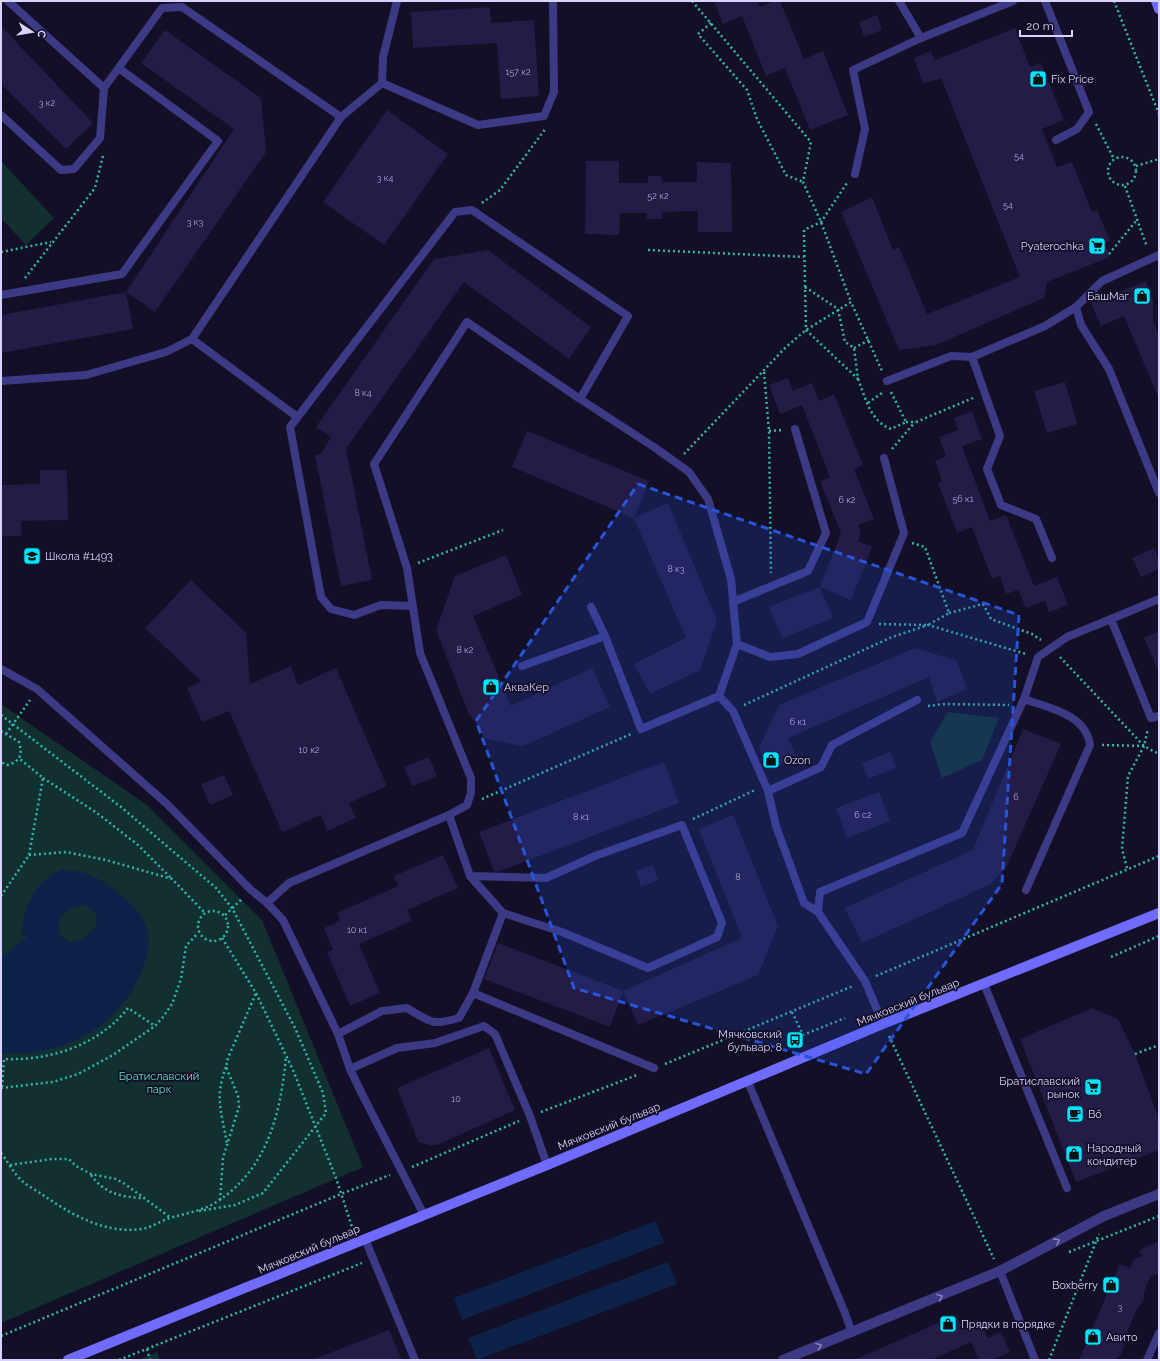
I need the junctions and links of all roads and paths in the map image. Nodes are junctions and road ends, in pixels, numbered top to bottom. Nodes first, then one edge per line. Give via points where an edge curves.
1 (8, 1) edge
2 (398, 1) edge
3 (552, 1) edge
4 (692, 1) edge
5 (898, 1) edge
6 (1013, 1) edge
7 (1045, 1) edge
8 (1114, 1) edge
9 (1156, 1) edge
10 (1159, 10) edge
11 (711, 23) junction
12 (921, 38) junction
13 (120, 68) junction
14 (382, 83) junction
15 (104, 88) junction
16 (1089, 112) junction
17 (1, 114) edge
18 (1159, 114) edge
19 (544, 116) junction
20 (341, 117) junction
21 (1056, 140) dead end
22 (104, 152) dead end
23 (1114, 159) junction
24 (1159, 159) edge
25 (1136, 166) junction
26 (855, 174) joint
27 (803, 182) junction
28 (1125, 186) junction
29 (472, 210) junction
30 (1136, 220) junction
31 (821, 222) junction
32 (52, 242) junction
33 (648, 250) dead end
34 (1, 252) edge
35 (1109, 254) dead end
36 (804, 257) junction
37 (1155, 257) edge
38 (805, 287) junction
39 (14, 293) junction
40 (1, 295) edge
41 (851, 302) junction
42 (1076, 307) junction
43 (838, 309) junction
44 (806, 330) junction
45 (192, 339) junction
46 (869, 340) junction
47 (854, 348) junction
48 (972, 357) junction
49 (764, 372) junction
50 (858, 379) junction
51 (1, 381) edge
52 (888, 384) junction
53 (985, 394) junction
54 (580, 399) junction
55 (868, 403) junction
56 (296, 416) junction
57 (906, 422) junction
58 (916, 422) junction
59 (795, 429) dead end
60 (884, 458) joint
61 (676, 463) junction
62 (1159, 493) edge
63 (503, 530) dead end
64 (901, 540) junction
65 (1052, 558) dead end
66 (406, 568) junction
67 (771, 586) junction
68 (1159, 599) edge
69 (733, 602) junction
70 (412, 606) junction
71 (591, 607) dead end
72 (949, 613) junction
73 (1111, 619) junction
74 (867, 622) junction
75 (928, 625) junction
76 (605, 636) junction
77 (737, 644) junction
78 (1051, 647) junction
79 (1038, 657) junction
80 (522, 666) dead end
81 (1, 669) edge
82 (37, 689) junction
83 (719, 696) junction
84 (918, 700) joint
85 (1023, 702) junction
86 (733, 711) junction
87 (1, 715) edge
88 (1155, 717) edge
89 (14, 724) junction
90 (640, 729) junction
91 (1, 731) edge
92 (6, 734) junction
93 (1090, 745) junction
94 (1144, 746) junction
95 (1159, 754) edge
96 (20, 759) junction
97 (1, 762) edge
98 (42, 778) junction
99 (766, 788) junction
100 (467, 805) junction
101 (449, 815) junction
102 (682, 825) junction
103 (29, 855) junction
104 (1159, 856) edge
105 (1127, 868) junction
106 (470, 876) junction
107 (172, 879) junction
108 (251, 890) junction
109 (1026, 890) dead end
110 (1, 896) edge
111 (267, 903) junction
112 (232, 908) junction
113 (204, 912) junction
114 (818, 912) junction
115 (503, 913) junction
116 (225, 915) junction
117 (1158, 915) edge
118 (198, 933) junction
119 (1159, 936) edge
120 (222, 938) junction
121 (1111, 957) dead end
122 (864, 981) junction
123 (984, 984) junction
124 (256, 993) junction
125 (473, 993) junction
126 (792, 1012) junction
127 (845, 1018) dead end
128 (884, 1024) junction
129 (155, 1026) junction
130 (338, 1034) junction
131 (1159, 1045) edge
132 (1135, 1054) dead end
133 (286, 1056) junction
134 (226, 1067) junction
135 (654, 1068) junction
136 (350, 1069) junction
137 (748, 1082) junction
138 (2, 1087) edge
139 (530, 1116) junction
140 (316, 1126) junction
141 (227, 1144) junction
142 (1, 1153) edge
143 (10, 1165) junction
144 (547, 1165) junction
145 (402, 1171) junction
146 (91, 1174) junction
147 (1067, 1188) dead end
148 (341, 1194) junction
149 (1159, 1194) edge
150 (143, 1198) junction
151 (220, 1200) junction
152 (199, 1211) junction
153 (424, 1215) junction
154 (1104, 1216) junction
155 (171, 1218) junction
156 (361, 1240) junction
157 (373, 1259) junction
158 (364, 1263) junction
159 (1000, 1271) junction
160 (852, 1333) junction
161 (1159, 1333) edge
162 (1, 1336) edge
163 (147, 1349) junction
164 (68, 1360) edge
165 (119, 1360) edge
166 (150, 1360) edge
167 (415, 1360) edge
168 (783, 1360) edge
169 (1035, 1360) edge
170 (1048, 1360) edge
171 (1148, 1360) edge

1 - 15 lane
2 - 14 lane via 383,57
3 - 19 lane via 554,92
4 - 11 path
5 - 12 lane
6 - 12 lane
7 - 16 lane
8 - 18 path
9 - 10 street
11 - 27 path via 811,142
11 - 27 path via 698,34 747,90 757,119 786,175
12 - 26 lane via 853,70 866,129
13 - 15 lane
13 - 20 lane via 162,8 182,7
13 - 39 lane via 218,141 122,274
14 - 19 lane via 478,125
14 - 20 lane
15 - 17 lane via 100,138 74,169 61,170
16 - 21 lane via 1077,129
16 - 23 path
19 - 29 path via 552,121 500,190
20 - 45 lane
22 - 32 path via 95,188
23 - 25 path via 1123,156 1131,159
23 - 28 path via 1109,165 1110,180 1117,185
24 - 25 path
25 - 28 path via 1137,175
26 - 31 path
27 - 31 path
28 - 30 path
29 - 54 lane via 628,316
29 - 56 lane via 455,212
30 - 35 path
30 - 37 path
31 - 36 path via 804,230
31 - 41 path
32 - 34 path
32 - 39 path
33 - 36 path
36 - 38 path
37 - 42 lane via 1102,281
38 - 43 path
38 - 44 path
39 - 40 lane
41 - 43 path
41 - 46 path
42 - 48 lane via 1045,326
42 - 62 lane via 1081,325 1109,368
43 - 44 path
43 - 47 path via 845,342
44 - 49 path via 786,347
44 - 50 path
45 - 51 lane via 166,352 86,375
45 - 56 lane
46 - 47 path
46 - 52 path
47 - 50 path
48 - 52 lane via 951,356
48 - 53 lane
49 - 61 path
49 - 67 path via 769,432
50 - 55 path
52 - 55 path
52 - 57 path
53 - 58 path
53 - 65 lane via 1000,436 987,469 1001,505 1036,518
54 - 61 lane
54 - 66 lane via 467,322 374,464
55 - 57 path via 872,415 882,425 891,429
56 - 70 lane via 290,426 321,597 331,609 354,615 381,605
57 - 58 path
58 - 60 path
59 - 67 lane via 826,532 808,571
60 - 64 lane via 904,533
61 - 69 lane via 689,472 708,498 731,578
63 - 66 path
64 - 72 path via 925,547
64 - 74 lane
66 - 70 lane
67 - 69 lane
68 - 73 lane
69 - 77 lane
70 - 100 lane via 420,653 470,778 472,793
71 - 76 lane
72 - 75 path
72 - 78 path via 983,604 991,619 1032,634
73 - 78 lane via 1067,637
73 - 88 lane
74 - 75 path
74 - 77 lane via 798,654 770,657
75 - 79 path
75 - 86 path via 892,638
76 - 80 lane
76 - 90 lane
77 - 83 lane
78 - 79 lane
78 - 94 path
79 - 85 lane
81 - 82 lane
82 - 89 path
82 - 108 lane via 167,804
83 - 86 lane
83 - 90 lane
84 - 85 path via 927,707 945,704
84 - 99 lane via 832,745 821,767
85 - 93 lane via 1073,717 1088,734
85 - 114 lane via 962,833 820,892
86 - 99 lane
87 - 89 path
88 - 94 path
89 - 92 path
89 - 112 path via 121,807 216,888
90 - 100 path
91 - 92 path
92 - 96 path via 19,742 22,750
93 - 94 path
93 - 109 lane
94 - 95 path
94 - 105 path via 1128,776 1122,849
96 - 97 path via 7,766
96 - 98 path
98 - 103 path
98 - 107 path via 97,813 138,845
99 - 102 path
99 - 114 lane via 776,826 804,903
100 - 101 lane
101 - 106 lane
101 - 111 lane via 289,883
102 - 106 lane via 595,856 546,878
102 - 115 lane via 722,923 717,937 648,968 562,932
103 - 107 path via 66,852 106,860
103 - 110 path
104 - 105 path
105 - 122 path
106 - 115 lane
107 - 113 path
108 - 111 lane
108 - 112 path
111 - 130 lane via 283,920
112 - 116 path
112 - 140 path via 295,1028 323,1093 326,1113
113 - 116 path via 219,911
113 - 118 path via 199,918
114 - 122 lane
115 - 125 lane
116 - 120 path via 228,923 227,932
117 - 123 street, Мячковский бульвар
118 - 120 path via 213,941
118 - 129 path via 186,946 181,979 172,1004
119 - 121 path
120 - 124 path
122 - 126 path
122 - 128 lane
123 - 128 street, Мячковский бульвар
123 - 147 lane
124 - 133 path
124 - 134 path
125 - 130 lane via 459,1018 440,1023 425,1019 407,1008 382,1011
125 - 135 lane
126 - 127 path via 803,1035
126 - 135 path
128 - 137 street, Мячковский бульвар
128 - 159 path
129 - 138 path via 113,1055 78,1074 53,1082
129 - 138 path via 128,1008 96,1037 65,1051 35,1058 4,1059
130 - 136 lane
131 - 132 path
133 - 140 path
133 - 151 path via 283,1091 268,1142 251,1171
134 - 141 path via 221,1080 219,1108
134 - 141 path via 238,1096 239,1107
135 - 139 path
136 - 139 lane via 398,1048 435,1043 484,1026 494,1034
136 - 145 lane
137 - 144 street, Мячковский бульвар
137 - 160 lane
139 - 144 lane
139 - 145 path
140 - 148 path
140 - 152 path via 263,1192 235,1205
141 - 151 path via 222,1166
142 - 143 path
143 - 146 path via 66,1158
143 - 155 path via 21,1180 63,1209 88,1222 118,1230 142,1229
144 - 153 street, Мячковский бульвар
145 - 148 path
145 - 153 lane
146 - 150 path via 116,1179
146 - 150 path via 110,1193
148 - 156 path
148 - 162 path
149 - 154 street
150 - 155 path
151 - 152 path
152 - 155 path
153 - 156 street, Мячковский бульвар
159 -> 154 street
154 - 170 path
156 - 157 lane
156 - 158 path
156 - 164 street, Мячковский бульвар
157 - 158 path
157 - 167 lane
158 - 163 path
160 -> 159 street
159 - 169 lane
168 -> 160 street
161 - 171 lane
163 - 165 path
163 - 166 path

